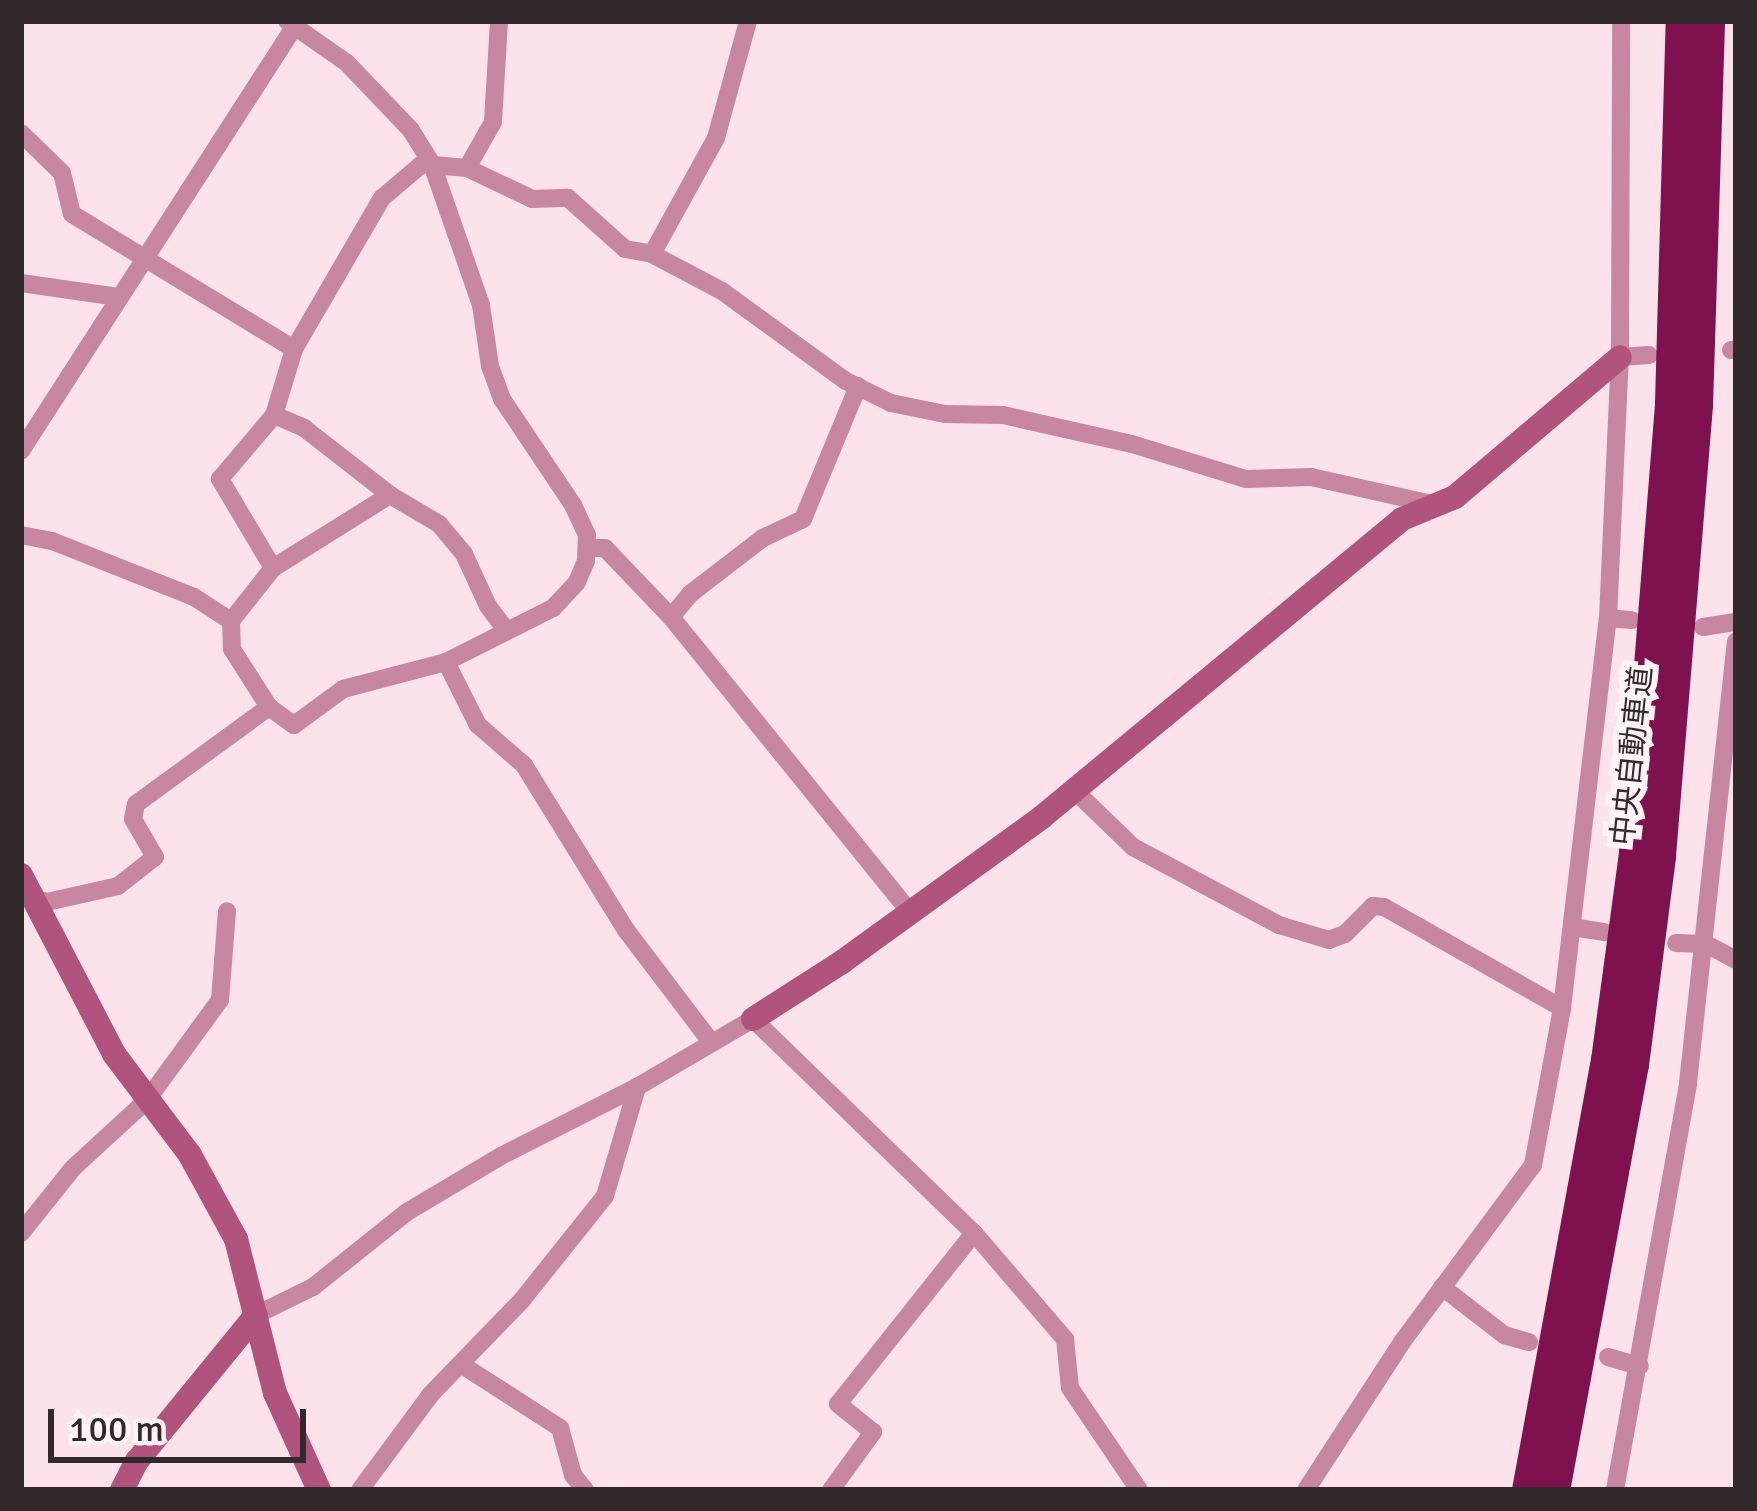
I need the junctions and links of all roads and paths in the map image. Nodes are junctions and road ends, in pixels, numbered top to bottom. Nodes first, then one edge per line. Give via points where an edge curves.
1 (499, 21) edge
2 (748, 21) edge
3 (1622, 21) edge
4 (1682, 21) edge
5 (1708, 21) edge
6 (293, 23) edge
7 (21, 133) edge
8 (432, 164) junction
9 (467, 168) junction
10 (146, 254) junction
11 (652, 254) junction
12 (21, 283) edge
13 (118, 296) junction
14 (294, 350) junction
15 (1649, 355) dead end
16 (1620, 357) junction
17 (858, 386) junction
18 (274, 415) junction
19 (21, 451) edge
20 (390, 494) junction
21 (1432, 504) junction
22 (21, 536) edge
23 (588, 548) junction
24 (273, 568) junction
25 (671, 617) junction
26 (1608, 619) junction
27 (1632, 620) dead end
28 (231, 621) junction
29 (1736, 622) edge
30 (1703, 627) dead end
31 (507, 631) junction
32 (1736, 642) edge
33 (446, 662) junction
34 (269, 707) junction
35 (1074, 790) junction
36 (24, 890) edge
37 (227, 911) dead end
38 (909, 911) junction
39 (1572, 927) junction
40 (1605, 932) dead end
41 (1676, 943) dead end
42 (1706, 944) junction
43 (1736, 960) edge
44 (1562, 1008) junction
45 (753, 1019) junction
46 (711, 1042) junction
47 (637, 1087) junction
48 (148, 1100) junction
49 (21, 1233) edge
50 (974, 1233) junction
51 (1442, 1287) junction
52 (256, 1316) junction
53 (1529, 1342) dead end
54 (1608, 1357) dead end
55 (462, 1365) junction
56 (1640, 1366) junction
57 (122, 1490) edge
58 (319, 1490) edge
59 (360, 1490) edge
60 (585, 1490) edge
61 (831, 1490) edge
62 (1138, 1490) edge
63 (1306, 1490) edge
64 (1528, 1490) edge
65 (1553, 1490) edge
66 (1615, 1490) edge

1 - 9 street via 493,122
2 - 11 street via 716,137
3 - 16 street
4 - 64 highway, 中央自動車道 via 1671,404 1635,852
5 - 65 highway, 中央自動車道 via 1696,405 1660,855 1632,1064
6 - 8 street via 347,64 411,130
6 - 10 street
7 - 10 street via 62,173 72,214
8 - 9 street
8 - 14 street via 382,198
8 - 23 street via 481,305 502,399 581,520
9 - 11 street via 532,200 568,198 626,249
10 - 13 street
10 - 14 street
11 - 17 street via 722,291
12 - 13 street
13 - 19 street
14 - 18 street
15 - 16 street
16 - 21 street via 1455,497
16 - 26 street
17 - 21 street via 891,403 1003,415 1246,479 1311,476
17 - 25 street via 803,519 763,538
18 - 20 street via 304,428
18 - 24 street via 220,479
20 - 24 street
20 - 31 street via 453,537
21 - 35 street via 1384,533
22 - 28 street via 194,597
23 - 25 street via 605,548
23 - 31 street via 562,600
24 - 28 street
25 - 38 street
26 - 27 street
26 - 39 street
28 - 34 street via 232,649
29 - 30 street
31 - 33 street
32 - 42 street
33 - 34 street via 343,688 294,725
33 - 46 street via 478,725 524,765 626,929
34 - 36 street via 136,804 133,818 155,856 118,886 47,902
35 - 38 street
35 - 44 street via 1133,847 1279,925 1329,940 1373,906 1384,907
36 - 48 street
37 - 48 street via 220,1000
38 - 45 street
39 - 40 street
39 - 44 street
41 - 42 street
42 - 43 street
42 - 56 street
44 - 51 street via 1533,1166
45 - 46 street
45 - 50 street
46 - 47 street
47 - 52 street via 426,1200 313,1287
47 - 55 street via 605,1196
48 - 49 street via 73,1168
48 - 52 street via 220,1207 250,1278
50 - 61 street via 838,1404 873,1432
50 - 62 street via 1065,1339 1070,1388
51 - 53 street via 1504,1335
51 - 63 street
52 - 57 street
52 - 58 street via 275,1393
54 - 56 street
55 - 59 street
55 - 60 street via 560,1428
56 - 66 street

